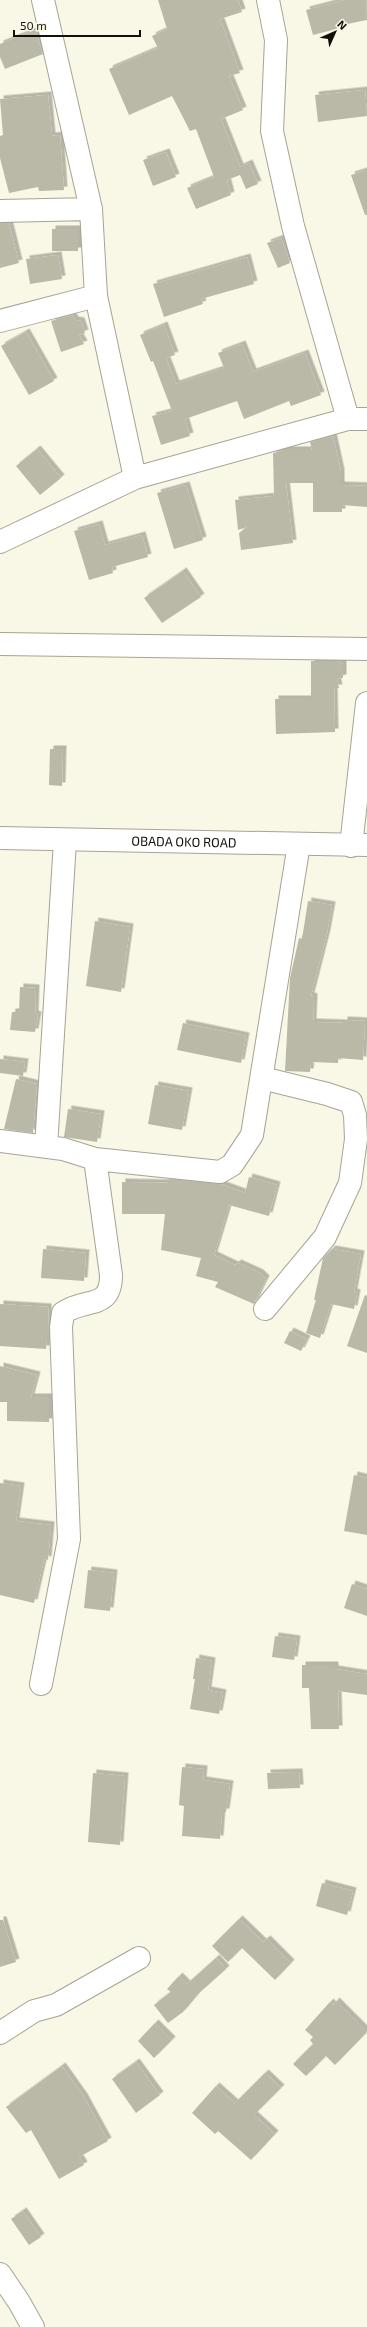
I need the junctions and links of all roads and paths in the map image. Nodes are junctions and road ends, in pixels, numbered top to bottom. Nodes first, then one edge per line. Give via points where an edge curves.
1 (44, 0) edge
2 (268, 0) edge
3 (90, 209) junction
4 (0, 211) edge
5 (96, 296) junction
6 (0, 321) edge
7 (358, 419) edge
8 (135, 478) junction
9 (0, 542) edge
10 (0, 644) edge
11 (367, 649) edge
12 (367, 703) edge
13 (0, 838) edge
14 (65, 841) junction
15 (299, 844) junction
16 (359, 845) edge
17 (262, 1078) junction
18 (0, 1141) edge
19 (46, 1147) junction
20 (95, 1159) junction
21 (265, 1309) dead end
22 (42, 1684) dead end
23 (139, 1958) dead end
24 (0, 2033) edge
25 (0, 2274) edge
26 (32, 2327) edge

1 - 3 street
2 - 7 street via 276,40 272,131 293,226
3 - 4 street
3 - 5 street
5 - 6 street
5 - 8 street
7 - 8 street
8 - 9 street
10 - 11 street
12 - 16 street
13 - 14 street, OBADA OKO ROAD
14 - 15 street, OBADA OKO ROAD
14 - 19 street
15 - 16 street, OBADA OKO ROAD
15 - 17 street
17 - 20 street via 252,1135 232,1164 220,1172
17 - 21 street via 350,1102 355,1115 356,1138 350,1183 325,1237
18 - 19 street
19 - 20 street
20 - 22 street via 111,1288 104,1298 94,1303 81,1304 63,1314 61,1327 69,1539
23 - 24 street via 56,2005 34,2011
25 - 26 street

